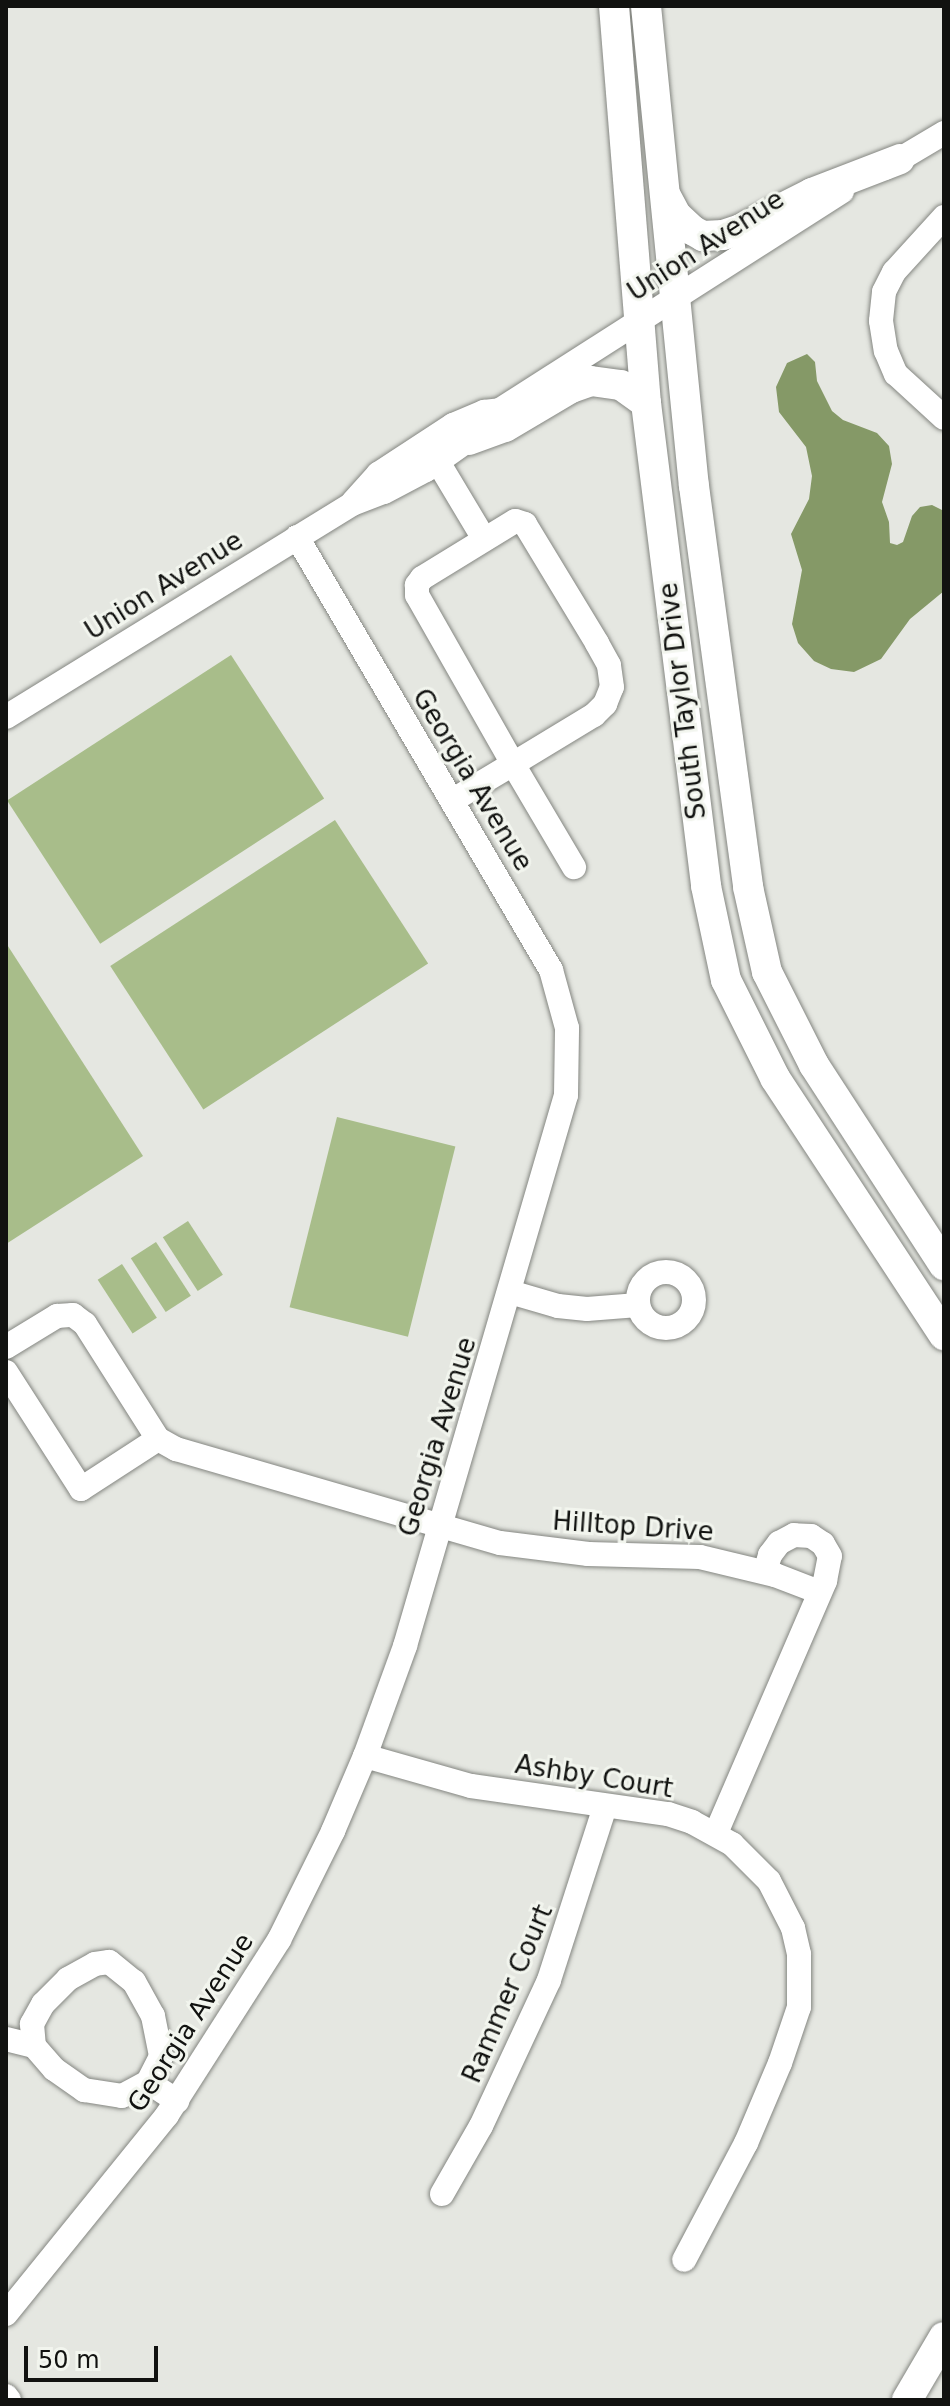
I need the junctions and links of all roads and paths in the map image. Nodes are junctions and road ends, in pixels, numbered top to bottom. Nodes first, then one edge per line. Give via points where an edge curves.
1 (614, 6) edge
2 (646, 6) edge
3 (944, 133) edge
4 (900, 159) junction
5 (665, 193) junction
6 (944, 217) edge
7 (677, 299) junction
8 (641, 322) junction
9 (646, 403) junction
10 (500, 410) junction
11 (944, 418) edge
12 (469, 440) junction
13 (438, 462) junction
14 (352, 504) junction
15 (297, 537) junction
16 (484, 539) junction
17 (6, 717) edge
18 (513, 764) junction
19 (452, 801) junction
20 (574, 867) dead end
21 (944, 1265) edge
22 (510, 1292) junction
23 (638, 1305) dead end
24 (944, 1335) edge
25 (6, 1347) edge
26 (6, 1372) edge
27 (158, 1439) junction
28 (441, 1526) junction
29 (765, 1572) junction
30 (819, 1592) junction
31 (365, 1756) junction
32 (605, 1807) junction
33 (716, 1833) junction
34 (6, 2039) edge
35 (34, 2046) junction
36 (148, 2082) junction
37 (177, 2101) junction
38 (442, 2194) dead end
39 (684, 2260) dead end
40 (6, 2314) edge
41 (944, 2337) edge
42 (907, 2400) edge

1 - 8 main road, South Taylor Drive
2 - 5 main road, South Taylor Drive
3 - 4 street, Union Avenue
4 - 5 main road via 714,236 689,228
4 - 7 street, Union Avenue via 835,195
5 - 7 main road, South Taylor Drive
6 - 11 street via 894,272 884,292 881,321 896,374
7 - 8 street, Union Avenue
7 - 21 main road, South Taylor Drive via 700,533 748,887 767,972 814,1065
8 - 9 main road, South Taylor Drive
8 - 10 street, Union Avenue
9 - 12 main road via 626,387 591,381
9 - 24 main road, South Taylor Drive via 706,886 726,980 775,1078
10 - 12 street, Union Avenue
10 - 14 street, Union Avenue via 453,425 378,474
12 - 13 street, Union Avenue
13 - 14 street, Union Avenue
13 - 16 street
14 - 15 street, Union Avenue
15 - 17 street, Union Avenue
15 - 19 street, Georgia Avenue
16 - 18 street via 422,578 417,595
16 - 18 street via 515,521 525,524 609,665 612,687 594,715
18 - 19 street
18 - 20 street
19 - 22 street, Georgia Avenue via 551,970 567,1028 566,1095
22 - 23 street via 587,1309
22 - 28 street, Georgia Avenue
25 - 27 street via 57,1316 77,1318
26 - 27 street via 81,1489
27 - 28 street, Hilltop Drive
28 - 29 street, Hilltop Drive via 544,1551 700,1557
28 - 31 street, Georgia Avenue
29 - 30 street, Hilltop Drive
29 - 30 street via 779,1543 794,1535 811,1536 830,1556
30 - 33 street
31 - 32 street, Ashby Court via 471,1786
31 - 37 street, Georgia Avenue via 279,1940
32 - 33 street, Ashby Court via 668,1814
32 - 38 street, Rammer Court via 549,1980 481,2126
33 - 39 street, Ashby Court via 752,1861 783,1904 799,1954 799,2007 746,2143
34 - 35 street
35 - 36 street via 54,2069 84,2090 122,2096
35 - 36 street via 32,2024 43,2004 68,1979 109,1962 134,1982 153,2016 161,2056
36 - 37 street
37 - 40 street, Georgia Avenue
41 - 42 main road

